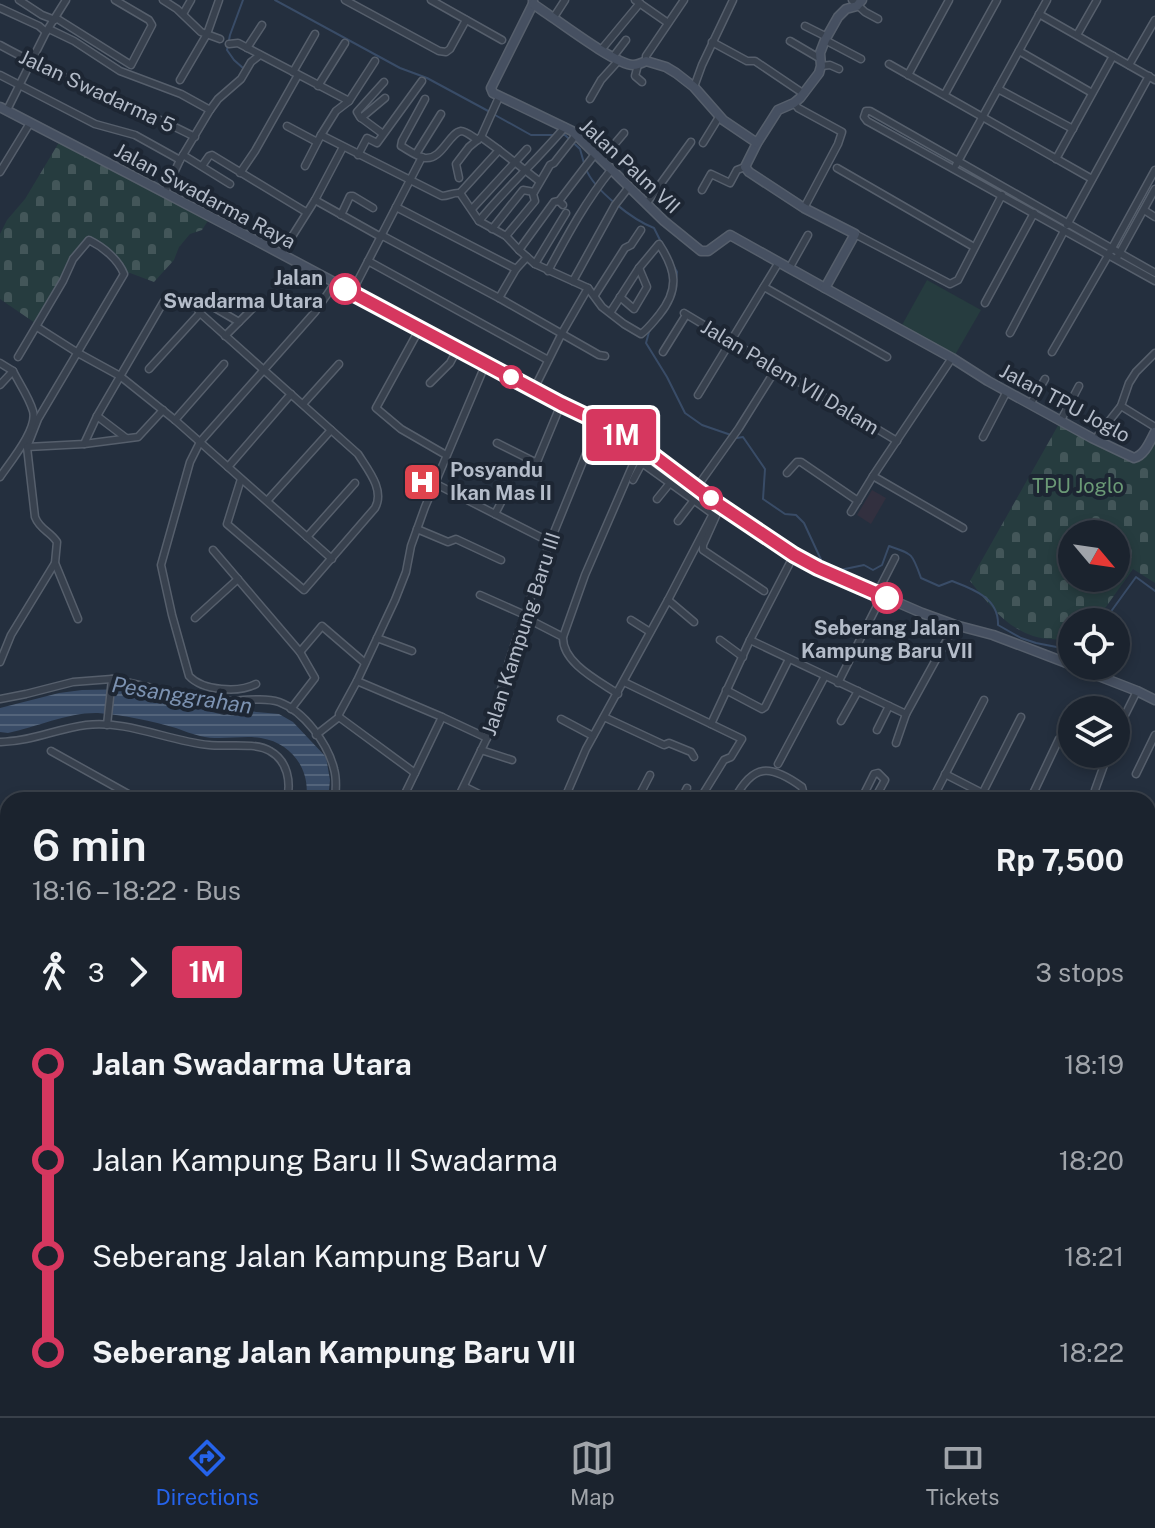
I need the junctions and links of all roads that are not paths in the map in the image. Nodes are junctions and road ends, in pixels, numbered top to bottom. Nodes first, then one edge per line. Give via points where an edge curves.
1 (19, 0) edge
2 (66, 0) edge
3 (115, 0) edge
4 (163, 0) edge
5 (191, 0) edge
6 (219, 0) edge
7 (345, 0) edge
8 (431, 0) edge
9 (565, 0) edge
10 (684, 0) edge
11 (733, 0) edge
12 (949, 0) edge
13 (997, 0) edge
14 (1047, 0) edge
15 (1097, 0) edge
16 (533, 2) edge
17 (638, 2) edge
18 (857, 2) edge
19 (0, 8) edge
20 (183, 14) junction
21 (1039, 14) junction
22 (554, 17) junction
23 (878, 19) dead end
24 (466, 20) junction
25 (1155, 20) edge
26 (668, 23) junction
27 (52, 24) junction
28 (262, 25) dead end
29 (805, 26) dead end
30 (207, 34) junction
31 (315, 34) dead end
32 (1077, 35) junction
33 (826, 38) junction
34 (220, 39) dead end
35 (502, 40) dead end
36 (626, 40) dead end
37 (790, 41) dead end
38 (712, 42) junction
39 (345, 43) dead end
40 (229, 44) dead end
41 (0, 45) edge
42 (247, 48) junction
43 (601, 50) junction
44 (1019, 51) junction
45 (260, 55) junction
46 (1113, 56) junction
47 (616, 59) junction
48 (861, 59) dead end
49 (375, 61) dead end
50 (820, 62) junction
51 (32, 63) junction
52 (642, 63) junction
53 (889, 64) dead end
54 (1129, 65) junction
55 (839, 69) dead end
56 (295, 73) junction
57 (0, 75) edge
58 (908, 75) junction
59 (1152, 78) edge
60 (180, 80) dead end
61 (422, 81) dead end
62 (384, 82) dead end
63 (642, 82) dead end
64 (21, 86) junction
65 (318, 86) junction
66 (694, 87) junction
67 (998, 89) junction
68 (1092, 93) junction
69 (804, 94) junction
70 (945, 94) junction
71 (499, 97) junction
72 (385, 98) dead end
73 (425, 99) dead end
74 (590, 99) dead end
75 (349, 101) junction
76 (794, 103) junction
77 (3, 109) edge
78 (210, 110) junction
79 (441, 114) dead end
80 (719, 117) junction
81 (982, 117) junction
82 (361, 118) junction
83 (30, 123) junction
84 (287, 126) dead end
85 (1073, 129) junction
86 (561, 131) junction
87 (624, 133) dead end
88 (383, 134) junction
89 (321, 135) junction
90 (195, 137) junction
91 (575, 137) junction
92 (480, 138) junction
93 (317, 142) junction
94 (691, 142) dead end
95 (703, 143) dead end
96 (757, 143) junction
97 (343, 147) junction
98 (527, 149) dead end
99 (499, 150) junction
100 (358, 155) junction
101 (419, 156) junction
102 (181, 158) junction
103 (595, 158) junction
104 (1056, 159) junction
105 (516, 162) junction
106 (956, 165) junction
107 (202, 166) junction
108 (305, 166) dead end
109 (745, 167) junction
110 (837, 168) dead end
111 (611, 170) junction
112 (1155, 170) edge
113 (526, 171) junction
114 (0, 172) edge
115 (240, 173) junction
116 (459, 178) dead end
117 (410, 179) junction
118 (1092, 179) junction
119 (539, 181) junction
120 (230, 184) dead end
121 (629, 187) junction
122 (1155, 189) edge
123 (702, 190) dead end
124 (165, 192) junction
125 (534, 192) junction
126 (1004, 192) junction
127 (460, 193) junction
128 (315, 200) junction
129 (646, 204) junction
130 (396, 207) junction
131 (373, 208) dead end
132 (804, 208) junction
133 (472, 209) junction
134 (1144, 210) junction
135 (306, 212) junction
136 (566, 213) dead end
137 (1034, 213) junction
138 (341, 215) junction
139 (1155, 217) edge
140 (479, 221) junction
141 (1066, 228) junction
142 (492, 229) junction
143 (641, 230) dead end
144 (855, 234) junction
145 (808, 235) dead end
146 (381, 236) junction
147 (506, 236) junction
148 (974, 247) junction
149 (519, 250) junction
150 (1114, 254) junction
151 (280, 255) junction
152 (527, 257) junction
153 (368, 261) junction
154 (779, 262) junction
155 (535, 264) junction
156 (790, 267) junction
157 (639, 268) junction
158 (516, 269) junction
159 (548, 271) junction
160 (1155, 273) edge
161 (573, 281) junction
162 (1155, 281) edge
163 (333, 282) junction
164 (764, 287) junction
165 (588, 288) junction
166 (825, 288) junction
167 (352, 292) junction
168 (595, 295) junction
169 (620, 297) junction
170 (191, 298) junction
171 (499, 298) junction
172 (985, 303) dead end
173 (253, 308) dead end
174 (200, 313) junction
175 (610, 313) junction
176 (239, 322) junction
177 (37, 327) junction
178 (420, 328) junction
179 (562, 333) junction
180 (1010, 333) dead end
181 (225, 336) junction
182 (731, 341) junction
183 (458, 348) junction
184 (663, 352) dead end
185 (1052, 352) dead end
186 (78, 353) junction
187 (1155, 353) edge
188 (605, 356) dead end
189 (18, 357) dead end
190 (887, 357) dead end
191 (952, 358) junction
192 (548, 360) junction
193 (0, 363) edge
194 (486, 363) junction
195 (224, 364) dead end
196 (339, 364) dead end
197 (149, 369) dead end
198 (776, 369) junction
199 (264, 370) junction
200 (13, 371) junction
201 (120, 376) junction
202 (1045, 379) dead end
203 (430, 383) dead end
204 (0, 385) edge
205 (1079, 386) dead end
206 (534, 389) junction
207 (1007, 391) junction
208 (291, 394) junction
209 (698, 395) dead end
210 (1031, 403) junction
211 (303, 404) junction
212 (561, 404) junction
213 (1121, 406) junction
214 (163, 410) junction
215 (97, 416) junction
216 (175, 420) junction
217 (1061, 420) junction
218 (599, 422) junction
219 (331, 430) junction
220 (1155, 430) edge
221 (983, 437) dead end
222 (127, 439) junction
223 (1095, 439) junction
224 (897, 441) junction
225 (200, 442) junction
226 (497, 443) dead end
227 (84, 444) junction
228 (641, 446) junction
229 (28, 450) junction
230 (446, 455) junction
231 (228, 467) junction
232 (787, 473) dead end
233 (873, 476) junction
234 (0, 477) edge
235 (241, 479) junction
236 (633, 480) dead end
237 (355, 483) dead end
238 (434, 483) junction
239 (670, 483) junction
240 (510, 485) dead end
241 (697, 487) junction
242 (657, 499) dead end
243 (694, 500) junction
244 (267, 501) junction
245 (858, 501) junction
246 (718, 504) junction
247 (851, 512) dead end
248 (495, 514) junction
249 (713, 514) junction
250 (678, 521) dead end
251 (963, 528) dead end
252 (417, 529) junction
253 (307, 537) junction
254 (550, 542) junction
255 (213, 550) dead end
256 (794, 555) junction
257 (895, 558) dead end
258 (332, 559) junction
259 (501, 560) dead end
260 (55, 563) junction
261 (238, 579) junction
262 (764, 591) dead end
263 (880, 594) junction
264 (480, 595) dead end
265 (668, 600) junction
266 (525, 616) junction
267 (195, 618) dead end
268 (78, 619) dead end
269 (631, 620) dead end
270 (694, 622) dead end
271 (955, 625) junction
272 (650, 632) junction
273 (563, 637) junction
274 (377, 638) junction
275 (720, 640) dead end
276 (750, 640) junction
277 (412, 651) dead end
278 (300, 652) junction
279 (743, 657) junction
280 (789, 659) junction
281 (1058, 660) edge
282 (0, 662) edge
283 (365, 663) junction
284 (825, 676) junction
285 (1109, 680) edge
286 (112, 681) junction
287 (357, 681) junction
288 (624, 682) junction
289 (838, 683) junction
290 (256, 684) dead end
291 (726, 690) junction
292 (858, 691) junction
293 (1137, 691) junction
294 (618, 694) junction
295 (0, 699) edge
296 (984, 700) dead end
297 (1155, 700) edge
298 (1130, 705) edge
299 (889, 706) junction
300 (291, 709) junction
301 (906, 714) junction
302 (339, 717) junction
303 (442, 717) junction
304 (604, 717) junction
305 (1021, 717) dead end
306 (561, 719) dead end
307 (841, 721) dead end
308 (107, 723) junction
309 (711, 724) junction
310 (877, 730) dead end
311 (316, 735) junction
312 (1155, 735) edge
313 (593, 736) junction
314 (487, 738) junction
315 (1058, 741) edge
316 (1, 742) edge
317 (896, 743) dead end
318 (481, 750) junction
319 (51, 751) dead end
320 (694, 757) dead end
321 (512, 760) dead end
322 (778, 764) dead end
323 (1103, 768) edge
324 (415, 773) junction
325 (945, 774) junction
326 (1136, 774) dead end
327 (650, 775) dead end
328 (465, 787) junction
329 (687, 788) dead end
330 (125, 792) edge
331 (288, 792) edge
332 (336, 792) edge
333 (406, 792) edge
334 (462, 792) edge
335 (475, 792) edge
336 (567, 792) edge
337 (641, 792) edge
338 (685, 792) edge
339 (704, 792) edge
340 (738, 792) edge
341 (803, 792) edge
342 (865, 792) edge
343 (878, 792) edge
344 (936, 792) edge
345 (974, 792) edge
346 (983, 792) edge
347 (1034, 792) edge
348 (1095, 792) edge

1 - 27 street
2 - 27 street
3 - 27 street via 152,25 131,65
4 - 20 street
5 - 20 street
6 - 30 street
7 - 24 street via 439,51 450,49
8 - 24 street
9 - 22 street
10 - 26 street
11 - 38 street
12 - 58 street
13 - 70 street
14 - 21 street
15 - 32 street
16 - 22 street
16 - 71 street via 491,88
17 - 26 street
17 - 43 street
18 - 23 street
18 - 33 street via 842,12
19 - 27 street
20 - 30 street
21 - 32 street
21 - 44 street
22 - 43 street
24 - 35 street
25 - 54 street
26 - 52 street
27 - 51 street
27 - 78 street via 120,71
28 - 42 street
29 - 33 street
30 - 34 street
30 - 60 street
31 - 56 street
32 - 46 street
33 - 48 street
33 - 50 street
36 - 47 street
37 - 50 street
38 - 66 street
38 - 69 street via 754,60
39 - 65 street
40 - 42 street
41 - 51 street, Jalan Swadarma 5
42 - 45 street
43 - 47 street
44 - 67 street
44 - 68 street
45 - 56 street
45 - 78 street
46 - 54 street
46 - 68 street
47 - 52 street
47 - 74 street
49 - 75 street
50 - 55 street
50 - 69 street
51 - 64 street
51 - 90 street, Jalan Swadarma 5
52 - 63 street via 635,76
52 - 66 street via 666,67
53 - 58 street
54 - 59 street
56 - 65 street
56 - 115 street
57 - 64 street
58 - 70 street
59 - 118 street
61 - 88 street
62 - 82 street via 357,111
64 - 77 street
64 - 102 street via 95,124 135,135
65 - 75 street
66 - 80 street
67 - 81 street
67 - 85 street
68 - 85 street
69 - 76 street
70 - 81 street
71 - 86 street, Jalan Palm VII
71 - 92 street
72 - 82 street
73 - 101 street via 401,145
75 - 89 street
76 - 96 street via 778,110
76 - 132 street via 842,132
77 - 83 street, Jalan Swadarma Raya
78 - 90 street
79 - 101 street
80 - 95 street
80 - 96 street
81 - 104 street
81 - 106 street
82 - 88 street
83 - 114 street
83 - 124 street, Jalan Swadarma Raya
84 - 93 street
85 - 104 street
86 - 91 street, Jalan Palm VII
86 - 113 street
87 - 103 street
88 - 100 street via 377,143 367,138
89 - 93 street
89 - 97 street
90 - 102 street
91 - 103 street, Jalan Palm VII
91 - 119 street
92 - 99 street
92 - 101 street via 460,131 436,155
92 - 116 street via 456,164
93 - 108 street
94 - 129 street
96 - 109 street
97 - 100 street
97 - 128 street
98 - 105 street
99 - 105 street
99 - 127 street
100 - 117 street
101 - 117 street
102 - 107 street
102 - 124 street
103 - 111 street, Jalan Palm VII
103 - 149 street
104 - 118 street
105 - 113 street
105 - 133 street
106 - 106 street via 867,121 865,113 870,111
106 - 126 street
107 - 115 street via 212,155
107 - 120 street
109 - 123 street via 730,183 711,174
109 - 132 street
110 - 148 street
111 - 121 street, Jalan Palm VII
111 - 159 street
112 - 150 street
113 - 119 street
113 - 140 street
115 - 135 street
117 - 127 street via 442,196
117 - 130 street
118 - 141 street
119 - 125 street
121 - 129 street, Jalan Palm VII
121 - 161 street
122 - 134 street
124 - 151 street, Jalan Swadarma Raya
125 - 142 street via 523,190
125 - 147 street via 535,201
126 - 137 street
126 - 141 street
126 - 148 street
127 - 133 street
128 - 135 street
128 - 138 street
129 - 154 street, Jalan Palm VII via 701,251 730,235
130 - 146 street
130 - 158 street
131 - 138 street via 350,196
132 - 144 street
133 - 140 street
134 - 139 street
134 - 150 street
135 - 151 street
136 - 155 street
137 - 141 street
137 - 172 street
138 - 146 street
140 - 142 street
141 - 150 street
141 - 180 street
142 - 147 street
143 - 168 street
144 - 148 street via 950,284 958,280
144 - 166 street
145 - 156 street
146 - 153 street
146 - 171 street
147 - 149 street
149 - 152 street
150 - 160 street
150 - 162 street
150 - 185 street
151 - 163 street, Jalan Swadarma Raya
152 - 155 street
152 - 158 street
153 - 167 street
153 - 192 street
154 - 156 street, Jalan Palm VII
154 - 164 street
155 - 159 street
156 - 166 street, Jalan Palm VII
157 - 169 street
157 - 169 street via 647,287 634,309
157 - 175 street via 659,244 673,273 664,309 641,334
158 - 171 street
159 - 161 street
161 - 165 street
163 - 167 street, Jalan Swadarma Raya
163 - 199 street via 315,312
164 - 182 street
164 - 190 street
165 - 168 street
165 - 179 street
166 - 191 street, Jalan TPU Joglo
167 - 178 street, Jalan Swadarma Raya
168 - 175 street
169 - 175 street
170 - 174 street
170 - 176 street
170 - 201 street via 161,304
171 - 179 street
173 - 176 street
174 - 181 street
174 - 197 street
176 - 181 street
177 - 186 street
177 - 186 street via 73,259 89,240 98,245 124,274
177 - 189 street
178 - 183 street, Jalan Swadarma Raya
178 - 230 street via 376,408
179 - 188 street
179 - 192 street
181 - 199 street
182 - 184 street, Jalan Palem VII Dalam via 685,314
182 - 198 street, Jalan Palem VII Dalam
182 - 209 street
183 - 194 street, Jalan Swadarma Raya
183 - 203 street
186 - 201 street
186 - 229 street via 38,419
187 - 213 street via 1136,372
191 - 207 street, Jalan TPU Joglo
191 - 224 street
192 - 206 street
193 - 200 street
194 - 206 street, Jalan Swadarma Raya
194 - 230 street
195 - 216 street
196 - 211 street
198 - 224 street, Jalan Palem VII Dalam
198 - 241 street
199 - 208 street
199 - 225 street
200 - 204 street
200 - 234 street via 33,420
201 - 214 street
201 - 215 street
202 - 210 street
205 - 217 street
206 - 212 street, Jalan Swadarma Raya
207 - 210 street, Jalan TPU Joglo
207 - 221 street
208 - 211 street
208 - 231 street
210 - 217 street, Jalan TPU Joglo
211 - 219 street
212 - 218 street, Jalan Swadarma Raya
212 - 226 street via 535,466
213 - 220 street
213 - 223 street
214 - 216 street
214 - 222 street via 138,437
215 - 222 street
215 - 227 street
216 - 225 street
217 - 223 street, Jalan TPU Joglo
218 - 228 street, Jalan Swadarma Raya
218 - 254 street, Jalan Kampung Baru III
219 - 244 street
219 - 258 street via 358,454 380,497
220 - 223 street, Jalan TPU Joglo via 1137,458
222 - 227 street
224 - 233 street
225 - 231 street
225 - 290 street via 161,565 168,601 193,680 235,690
227 - 229 street
228 - 241 street, Jalan Swadarma Raya
228 - 273 street
229 - 260 street via 35,517 57,542
230 - 238 street
231 - 235 street
232 - 245 street via 801,462
233 - 245 street
233 - 251 street
235 - 244 street
235 - 258 street via 227,524 237,534 304,590
236 - 239 street via 642,463
237 - 253 street
238 - 248 street
238 - 252 street
239 - 242 street
239 - 243 street
240 - 248 street
241 - 246 street, Jalan Swadarma Raya
243 - 249 street
243 - 250 street
244 - 253 street
245 - 247 street
246 - 249 street
246 - 256 street, Jalan Swadarma Raya
248 - 254 street
249 - 262 street via 703,550
249 - 265 street
252 - 259 street via 448,542 456,539
252 - 274 street via 406,572
253 - 258 street
254 - 266 street, Jalan Kampung Baru III
255 - 261 street
256 - 263 street, Jalan Swadarma Raya
256 - 276 street
257 - 263 street
260 - 268 street
260 - 282 street
261 - 267 street
261 - 278 street
263 - 271 street, Jalan Swadarma Raya
263 - 289 street
264 - 266 street
265 - 270 street
265 - 272 street
266 - 273 street
266 - 314 street, Jalan Kampung Baru III
269 - 272 street
271 - 281 street, Jalan Swadarma Raya
271 - 301 street
272 - 288 street
273 - 294 street via 571,658
274 - 277 street
274 - 283 street
275 - 279 street
276 - 279 street
276 - 280 street
278 - 283 street via 322,626
278 - 300 street via 315,678
279 - 291 street
280 - 284 street
280 - 291 street via 762,709
283 - 287 street
284 - 289 street
284 - 322 street
285 - 293 street, Jalan Swadarma Raya
286 - 295 street via 89,679
286 - 300 street via 210,701 270,700
286 - 308 street
287 - 302 street
287 - 303 street
288 - 294 street
288 - 309 street
289 - 292 street
291 - 309 street
292 - 299 street
292 - 307 street
293 - 297 street, Jalan Swadarma Raya
293 - 298 street
294 - 304 street
296 - 325 street
299 - 301 street
299 - 310 street
300 - 311 street
301 - 317 street
302 - 311 street
302 - 324 street
303 - 314 street
303 - 324 street
304 - 313 street
304 - 320 street
305 - 346 street
306 - 313 street
308 - 316 street
308 - 331 street via 200,744 269,750 284,766
309 - 339 street via 742,740
311 - 332 street via 329,754
312 - 326 street
313 - 336 street
314 - 318 street, Jalan Kampung Baru III
315 - 347 street
318 - 321 street
318 - 328 street, Jalan Kampung Baru III
319 - 330 street
323 - 348 street
324 - 333 street
325 - 344 street
325 - 345 street
327 - 337 street
328 - 334 street, Jalan Kampung Baru III
328 - 335 street
329 - 338 street
340 - 341 street via 751,775 768,770
342 - 343 street via 878,773 885,780

